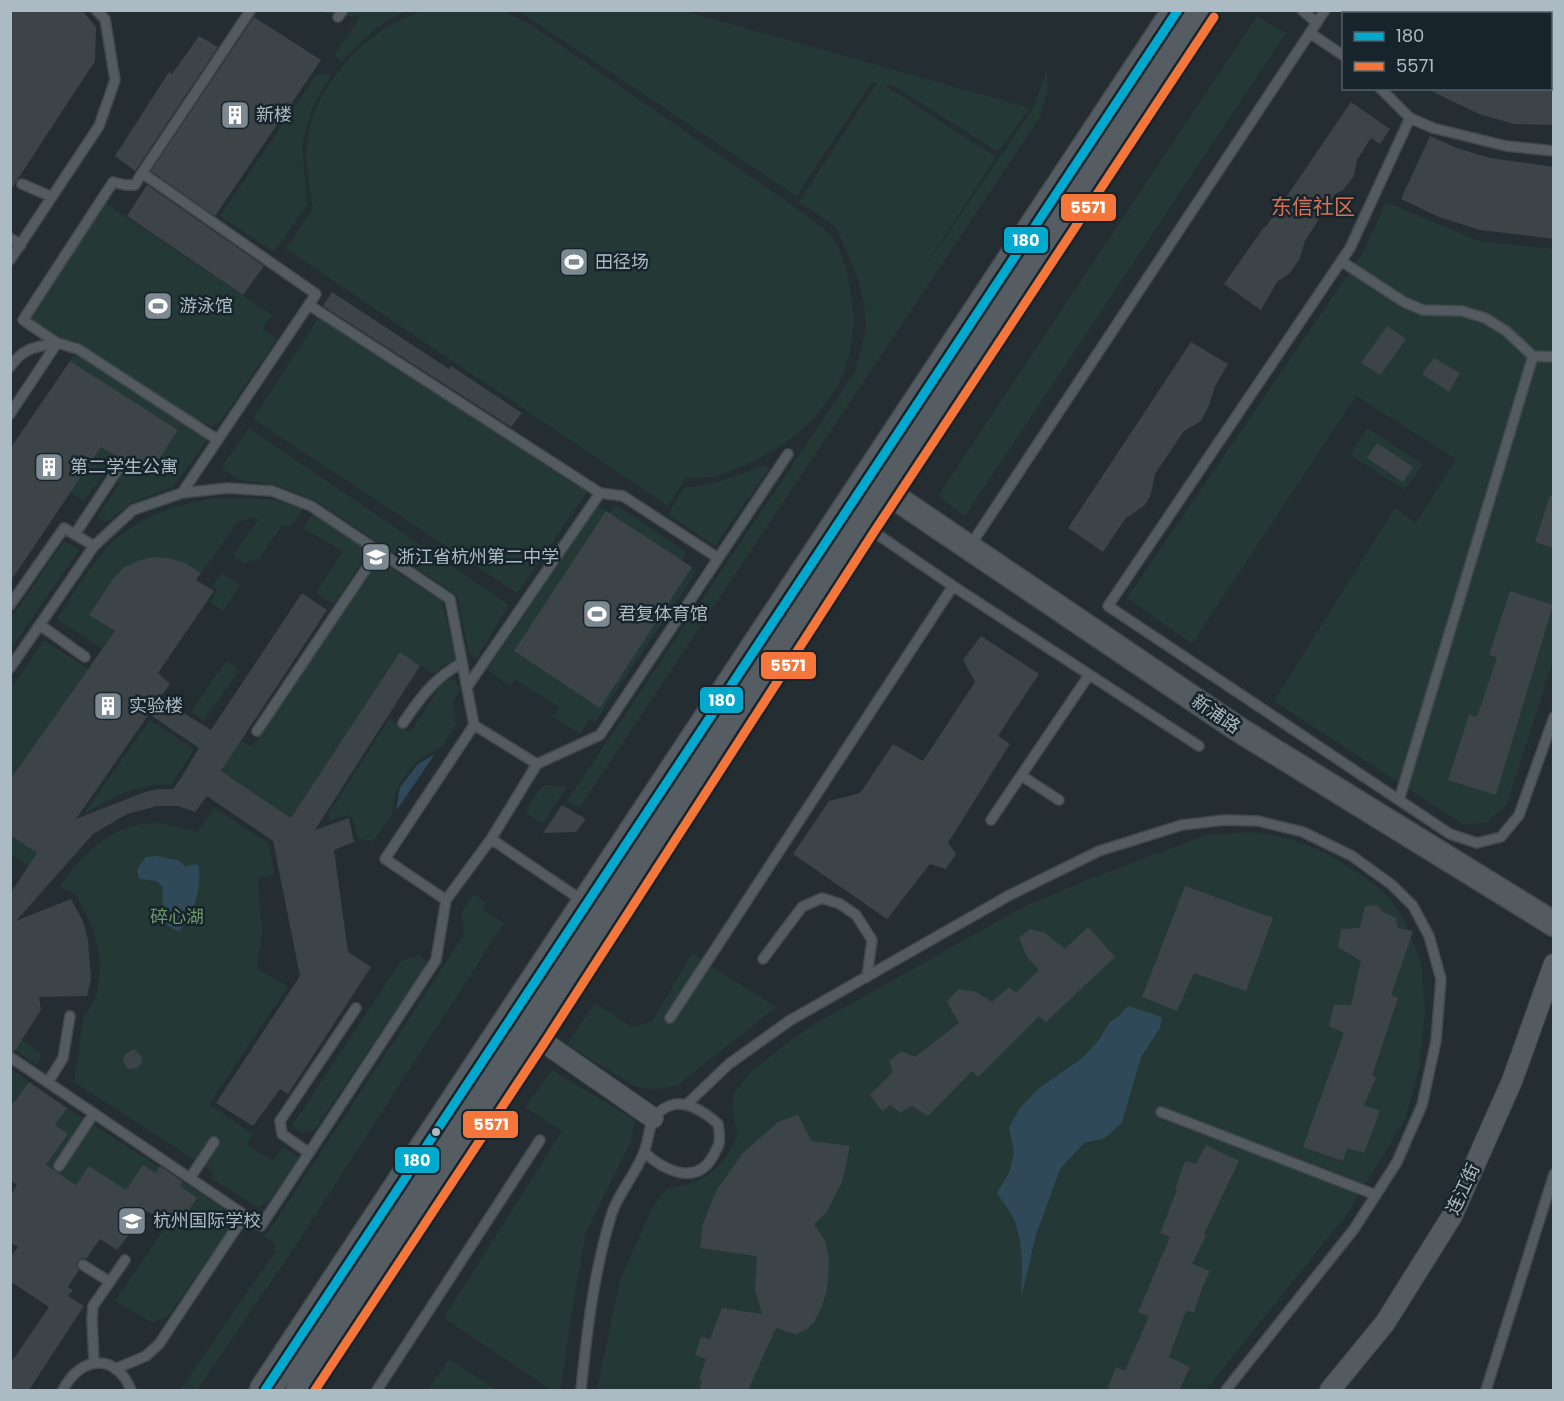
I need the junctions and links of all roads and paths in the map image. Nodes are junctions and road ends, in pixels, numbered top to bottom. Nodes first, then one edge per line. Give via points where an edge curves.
1 (96, 10) edge
2 (1178, 10) edge
3 (1204, 10) edge
4 (1302, 10) edge
5 (1325, 10) edge
6 (250, 11) edge
7 (1317, 24) junction
8 (1310, 33) junction
9 (1342, 55) edge
10 (1382, 90) edge
11 (1410, 118) junction
12 (1554, 151) edge
13 (142, 173) junction
14 (22, 184) dead end
15 (52, 197) junction
16 (10, 238) edge
17 (21, 245) junction
18 (10, 260) edge
19 (1341, 261) junction
20 (309, 304) junction
21 (57, 343) junction
22 (1533, 356) junction
23 (1554, 357) edge
24 (10, 367) edge
25 (10, 414) edge
26 (218, 440) junction
27 (788, 454) dead end
28 (120, 465) dead end
29 (887, 492) junction
30 (182, 493) junction
31 (600, 493) junction
32 (864, 525) junction
33 (75, 534) junction
34 (94, 546) junction
35 (969, 546) junction
36 (378, 550) junction
37 (718, 558) junction
38 (953, 586) junction
39 (10, 605) edge
40 (40, 625) junction
41 (85, 657) dead end
42 (462, 663) junction
43 (11, 665) edge
44 (1089, 675) junction
45 (467, 687) junction
46 (1554, 717) edge
47 (404, 723) dead end
48 (474, 724) junction
49 (256, 731) dead end
50 (1199, 746) dead end
51 (537, 764) junction
52 (1022, 776) junction
53 (1059, 800) dead end
54 (1399, 800) junction
55 (991, 820) dead end
56 (490, 839) junction
57 (446, 900) junction
58 (588, 904) junction
59 (1554, 924) edge
60 (763, 959) dead end
61 (1554, 964) edge
62 (867, 977) junction
63 (356, 1008) dead end
64 (70, 1016) dead end
65 (670, 1018) dead end
66 (534, 1036) junction
67 (10, 1056) edge
68 (48, 1082) junction
69 (686, 1105) junction
70 (1161, 1112) dead end
71 (94, 1113) junction
72 (653, 1118) junction
73 (540, 1140) dead end
74 (214, 1142) dead end
75 (644, 1152) junction
76 (309, 1153) junction
77 (59, 1166) dead end
78 (1554, 1174) edge
79 (190, 1178) junction
80 (1376, 1195) junction
81 (245, 1215) junction
82 (124, 1260) dead end
83 (83, 1265) dead end
84 (110, 1282) junction
85 (94, 1362) junction
86 (116, 1369) junction
87 (63, 1390) edge
88 (132, 1390) edge
89 (265, 1390) edge
90 (301, 1390) edge
91 (377, 1390) edge
92 (581, 1390) edge
93 (1226, 1390) edge
94 (1330, 1390) edge
95 (1486, 1390) edge

1 - 15 lane via 105,20 115,80 99,126
2 - 58 main road
3 - 29 main road
4 - 7 lane
5 - 7 lane
6 - 13 lane
7 - 8 lane
8 - 9 lane
8 - 35 lane
10 - 11 lane
11 - 12 lane via 1433,128 1506,146
11 - 19 lane
13 - 20 lane via 316,294
13 - 21 lane via 135,185 113,182 23,320
14 - 15 lane
15 - 17 lane
16 - 17 lane
17 - 18 lane
19 - 22 lane via 1423,310 1462,310 1485,318
19 - 54 lane via 1108,606
20 - 26 lane
20 - 31 lane
21 - 24 lane via 33,347 19,355
21 - 25 lane
21 - 26 lane via 78,349
22 - 23 lane
22 - 54 lane
26 - 30 lane
27 - 37 lane
28 - 33 lane
29 - 32 main road
29 - 35 street, 新浦路
30 - 34 lane via 134,510
30 - 36 lane via 228,488 272,491 311,506
31 - 37 lane via 623,496
31 - 45 lane
32 - 38 lane
32 - 66 main road
33 - 34 lane
33 - 39 lane via 64,528
34 - 40 lane
35 - 59 street, 新浦路 via 1238,729
36 - 42 lane via 450,599
36 - 49 lane
37 - 51 lane via 600,735
38 - 44 lane
38 - 65 lane
40 - 41 lane
40 - 43 lane
42 - 45 lane
42 - 47 lane via 434,681
44 - 50 lane
44 - 52 lane
45 - 48 lane
46 - 54 lane via 1519,815 1501,837 1477,843 1450,834
48 - 51 lane
48 - 57 lane via 385,859
51 - 56 lane
52 - 53 lane
52 - 55 lane
56 - 57 lane
56 - 58 lane
57 - 76 lane via 436,960
58 - 89 main road
60 - 62 lane via 802,907 822,898 856,915 872,940
61 - 94 street, 连江街 via 1512,1081 1452,1215 1385,1323
62 - 69 lane via 789,1021 729,1064
62 - 80 lane via 1008,896 1099,851 1182,825 1225,819 1258,821 1303,832 1352,856 1413,906 1429,936 1441,979 1436,1041 1422,1105 1397,1162
63 - 76 lane via 280,1121 282,1134
64 - 68 lane via 63,1059
66 - 72 street
66 - 90 main road
67 - 68 lane
68 - 71 lane
69 - 72 lane via 670,1106
69 - 75 lane via 718,1124 719,1144 709,1164 693,1173 672,1171
70 - 80 lane
71 - 77 lane
71 - 79 lane
72 - 75 lane
73 - 91 lane
74 - 79 lane
75 - 92 lane via 613,1211 597,1276
76 - 81 lane via 261,1226
78 - 95 lane
79 - 81 lane
80 - 93 lane
81 - 86 lane via 159,1344 146,1356
82 - 84 lane
83 - 84 lane
84 - 85 lane via 93,1306
85 - 86 lane
85 - 87 lane via 79,1369
86 - 88 lane

